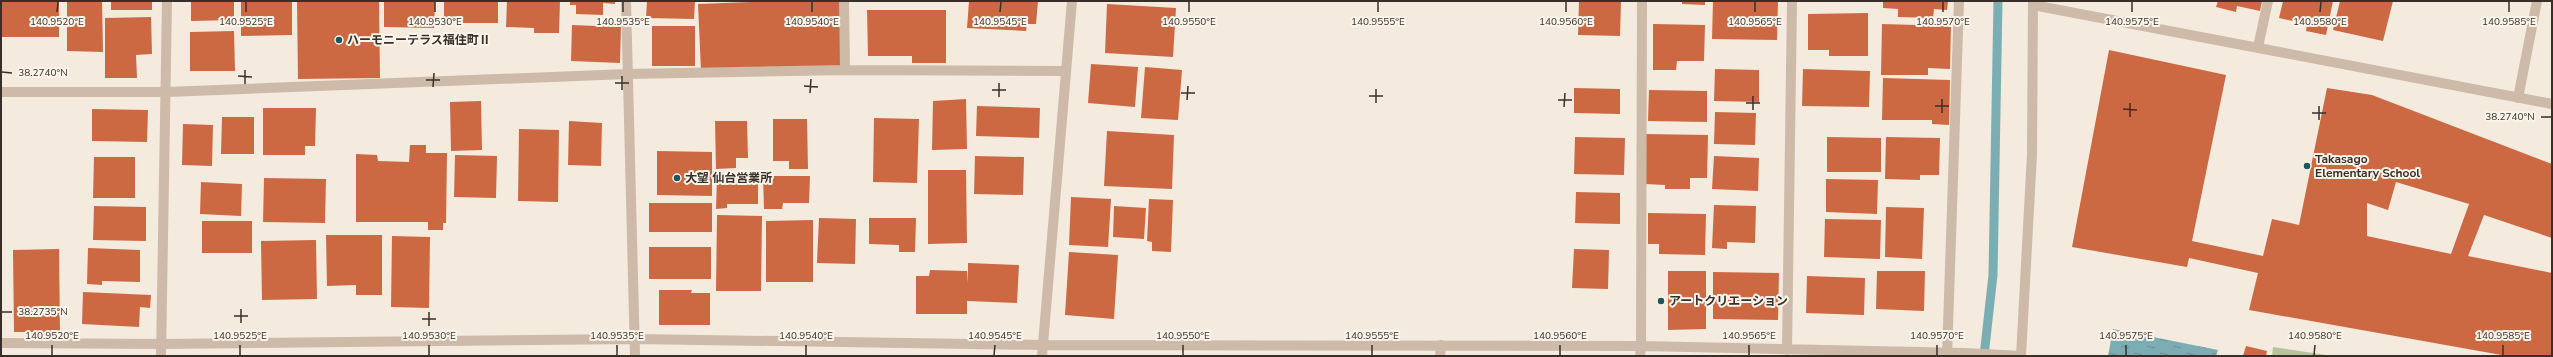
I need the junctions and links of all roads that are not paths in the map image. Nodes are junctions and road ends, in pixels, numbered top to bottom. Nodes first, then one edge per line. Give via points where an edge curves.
1 (167, 1) edge
2 (626, 1) edge
3 (844, 1) edge
4 (1072, 1) edge
5 (1642, 1) edge
6 (1792, 1) edge
7 (1959, 1) edge
8 (2268, 1) edge
9 (2538, 1) edge
10 (2033, 3) edge
11 (2258, 47) junction
12 (845, 70) junction
13 (1066, 71) junction
14 (627, 74) junction
15 (1, 92) edge
16 (167, 92) junction
17 (2518, 98) junction
18 (2552, 104) edge
19 (635, 339) junction
20 (1, 343) edge
21 (161, 344) junction
22 (1043, 345) junction
23 (1441, 345) junction
24 (1786, 350) junction
25 (1640, 351) edge
26 (1948, 354) edge
27 (161, 356) edge
28 (635, 356) edge
29 (1042, 356) edge
30 (1440, 356) edge
31 (2021, 356) edge

1 - 16 street
2 - 14 street
3 - 12 street
4 - 13 street
5 - 25 street
6 - 24 street
7 - 26 street
8 - 11 street
9 - 17 street
10 - 11 street
10 - 31 street via 2032,154
11 - 17 street
12 - 13 street
12 - 14 street
13 - 22 street
14 - 16 street
14 - 19 street
15 - 16 street
16 - 21 street
17 - 18 street
19 - 21 street
19 - 22 street
19 - 28 street
20 - 21 street
21 - 27 street
22 - 23 street
22 - 29 street
23 - 25 street
23 - 30 street
24 - 25 street
24 - 26 street
26 - 31 street via 1964,352

